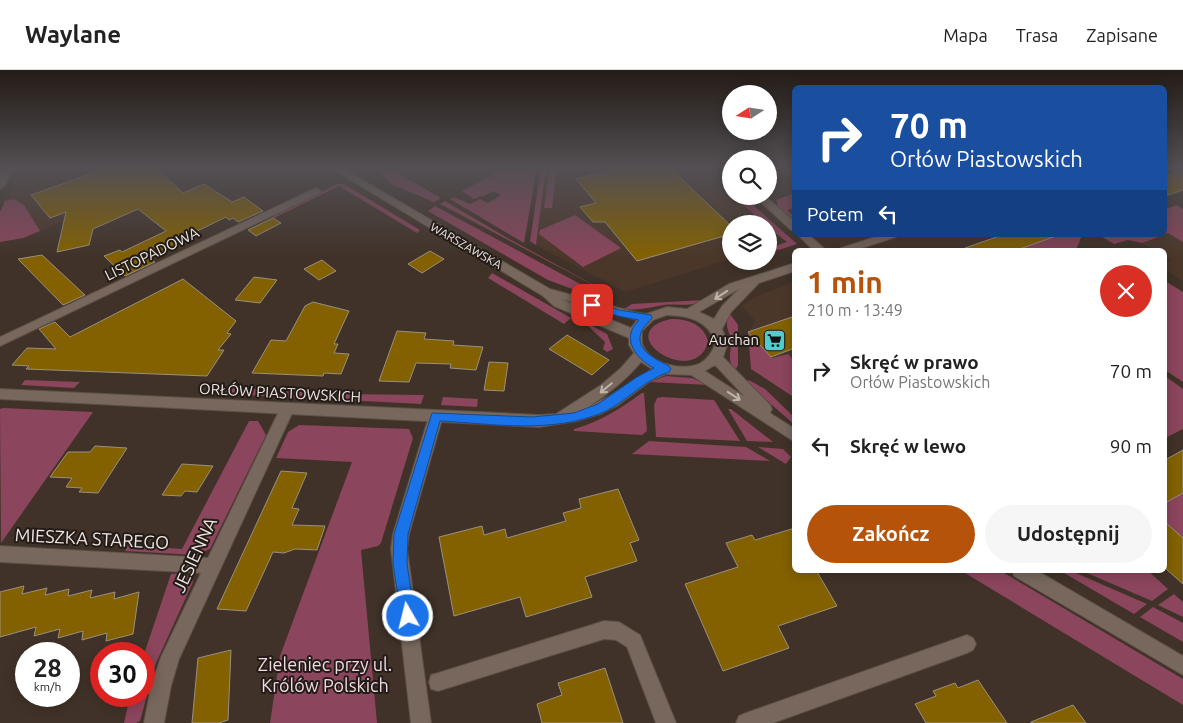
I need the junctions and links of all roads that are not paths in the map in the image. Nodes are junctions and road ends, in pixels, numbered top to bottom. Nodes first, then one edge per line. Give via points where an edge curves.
1 (302, 197) edge
2 (386, 197) edge
3 (769, 205) edge
4 (792, 225) edge
5 (805, 237) edge
6 (886, 237) edge
7 (818, 248) edge
8 (851, 248) edge
9 (792, 269) edge
10 (753, 282) junction
11 (547, 293) junction
12 (690, 312) junction
13 (647, 318) junction
14 (716, 328) junction
15 (635, 335) junction
16 (0, 342) edge
17 (640, 354) junction
18 (716, 358) junction
19 (665, 369) junction
20 (693, 370) junction
21 (0, 394) edge
22 (287, 409) junction
23 (436, 416) junction
24 (558, 418) junction
25 (792, 432) edge
26 (792, 432) edge
27 (0, 554) edge
28 (212, 566) junction
29 (1025, 573) edge
30 (967, 644) dead end
31 (1183, 666) edge
32 (438, 682) dead end
33 (154, 723) edge
34 (421, 723) edge
35 (666, 723) edge
36 (746, 723) edge

1 - 16 street, LISTOPADOWA
2 - 11 street, WARSZAWSKA
3 - 4 street
5 - 7 street
6 - 8 street
9 - 10 street
10 -> 12 street via 734,287
10 - 14 street via 726,310
11 - 13 street, WARSZAWSKA
11 - 15 street, WARSZAWSKA via 558,303
12 - 13 street via 667,311
12 - 14 street
13 - 15 street
14 - 18 street via 722,343
15 - 17 street
17 - 19 street
17 -> 24 street, ORŁÓW PIASTOWSKICH via 606,389
18 - 20 street
18 - 25 street via 759,404
19 - 20 street
19 - 24 street, ORŁÓW PIASTOWSKICH via 641,380 602,408 575,418
20 -> 26 street
21 - 22 street, ORŁÓW PIASTOWSKICH
22 - 23 street, ORŁÓW PIASTOWSKICH
22 - 28 street, JESIENNA
23 - 24 street, ORŁÓW PIASTOWSKICH via 532,422
23 - 34 street via 401,534 400,549
27 - 28 street, MIESZKA STAREGO
28 - 33 street, JESIENNA via 170,657
29 - 31 street
30 - 36 street
32 - 35 street via 604,630 619,630 634,641

